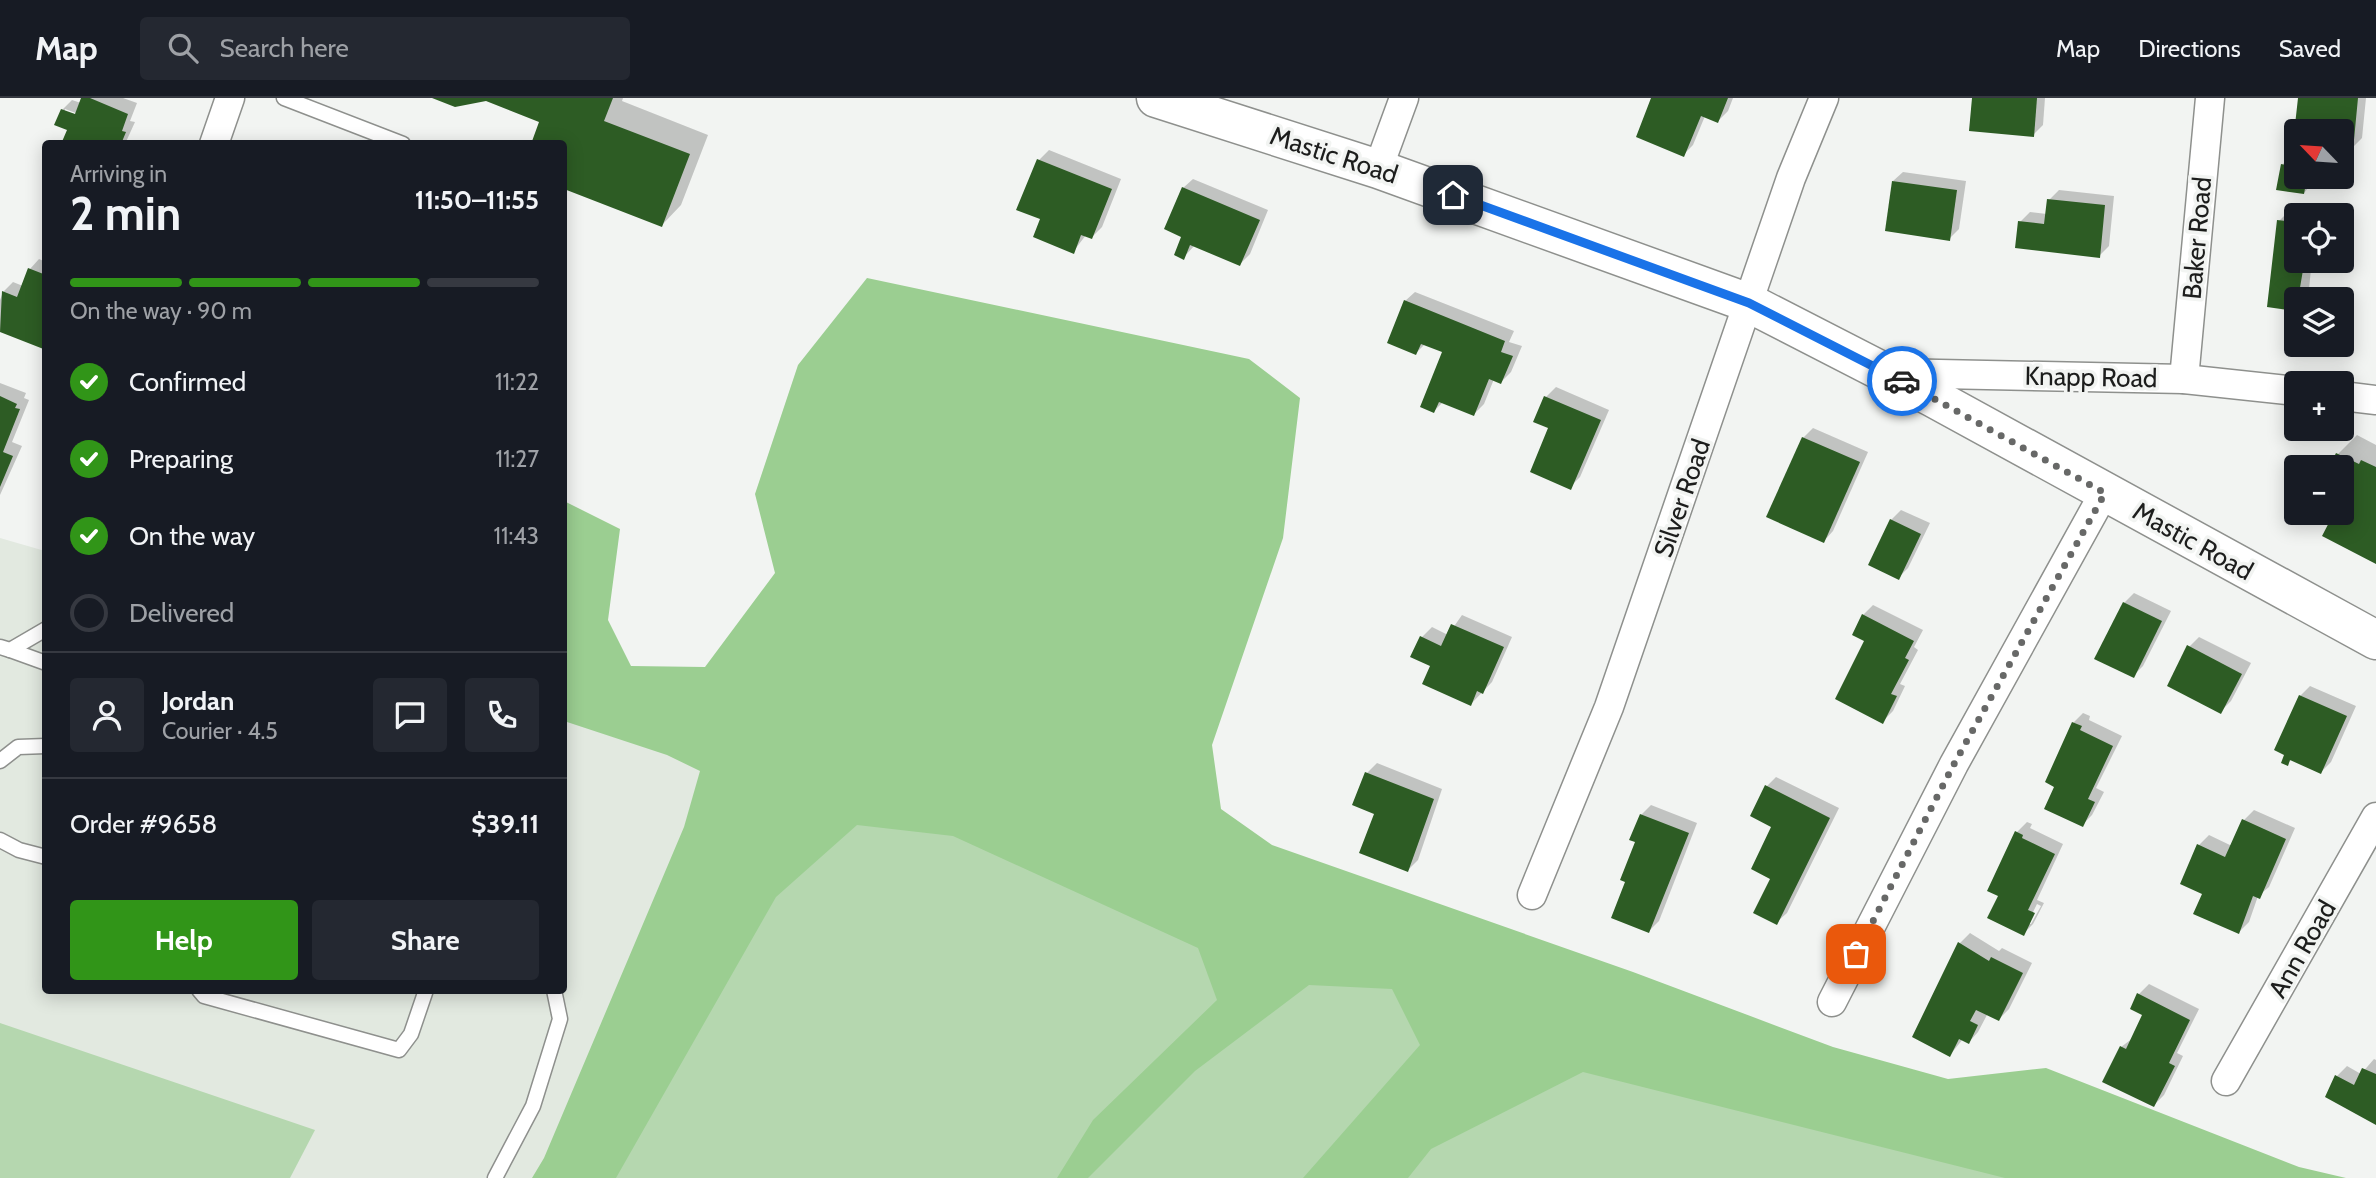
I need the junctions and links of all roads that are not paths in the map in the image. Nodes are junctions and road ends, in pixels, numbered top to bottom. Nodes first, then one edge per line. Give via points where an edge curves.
1 (230, 98) edge
2 (284, 98) edge
3 (1156, 98) edge
4 (1404, 98) edge
5 (1824, 98) edge
6 (2210, 98) edge
7 (215, 140) edge
8 (394, 140) edge
9 (1378, 169) junction
10 (1749, 303) junction
11 (1886, 373) junction
12 (2184, 379) junction
13 (2284, 390) edge
14 (2354, 397) edge
15 (2376, 400) edge
16 (2105, 493) junction
17 (42, 631) edge
18 (2376, 640) edge
19 (5, 649) edge
20 (42, 662) edge
21 (42, 746) edge
22 (0, 761) edge
23 (2376, 817) edge
24 (0, 840) edge
25 (42, 856) edge
26 (1532, 895) dead end
27 (202, 994) edge
28 (425, 994) edge
29 (555, 994) edge
30 (1832, 1002) dead end
31 (2226, 1081) dead end
32 (495, 1178) edge

1 - 7 street
2 - 8 lane
3 - 9 main road, Mastic Road
4 - 9 street
5 - 10 street, Silver Road via 1791,178
6 - 12 street, Baker Road
9 - 10 main road, Mastic Road
10 - 11 main road, Mastic Road
10 - 26 street, Silver Road via 1609,707
11 - 12 street, Knapp Road
11 - 16 main road, Mastic Road
12 - 13 street, Knapp Road
14 - 15 street
16 - 18 main road, Mastic Road
16 - 30 street via 1954,764
17 - 19 lane
19 - 20 lane
21 - 22 lane via 18,747
23 - 31 street, Ann Road
24 - 25 lane
27 - 28 lane via 399,1050 411,1034
29 - 32 lane via 559,1019 533,1106

